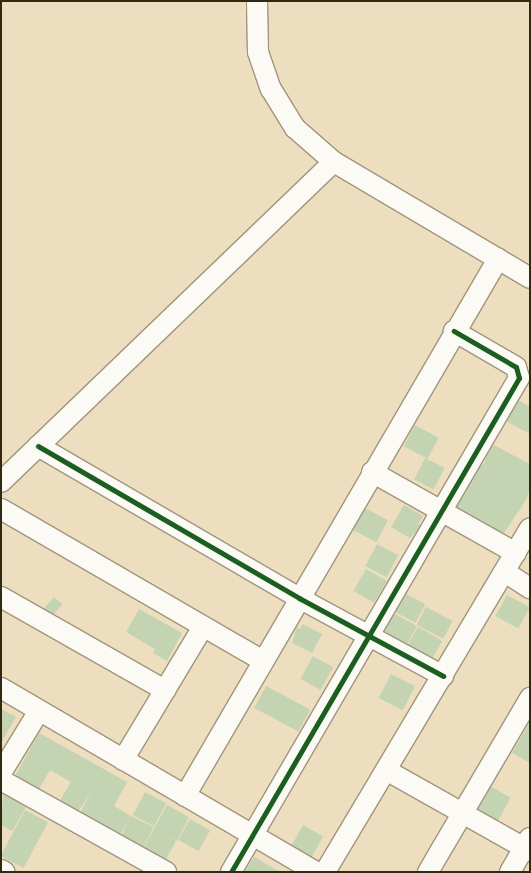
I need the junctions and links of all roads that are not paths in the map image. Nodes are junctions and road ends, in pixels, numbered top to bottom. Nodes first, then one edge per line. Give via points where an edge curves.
1 (257, 1) edge
2 (334, 162) junction
3 (498, 259) junction
4 (530, 278) edge
5 (454, 331) junction
6 (38, 446) junction
7 (372, 472) junction
8 (1, 482) edge
9 (1, 509) edge
10 (442, 511) junction
11 (530, 528) edge
12 (516, 552) junction
13 (505, 572) junction
14 (530, 588) edge
15 (1, 597) edge
16 (299, 598) junction
17 (203, 627) junction
18 (369, 637) junction
19 (263, 661) junction
20 (443, 676) junction
21 (1, 688) edge
22 (165, 690) junction
23 (530, 698) edge
24 (39, 711) junction
25 (123, 760) junction
26 (386, 770) junction
27 (1, 773) edge
28 (1, 780) edge
29 (185, 796) junction
30 (462, 813) junction
31 (253, 835) junction
32 (528, 845) edge
33 (1, 870) edge
34 (5, 872) edge
35 (166, 872) edge
36 (231, 872) edge
37 (316, 872) edge
38 (325, 872) edge
39 (428, 872) edge
40 (510, 872) edge

1 - 2 street via 258,52 271,89 295,128
2 - 3 street
2 - 6 street
3 - 4 street
3 - 5 street
5 - 7 street
5 - 10 street via 516,367 519,378
6 - 8 street
6 - 16 street
7 - 10 street
7 - 16 street
9 - 17 street
10 - 12 street
10 - 18 street
11 - 12 street
12 - 13 street
13 - 14 street
13 - 20 street
15 - 22 street
16 - 18 street
16 - 19 street
17 - 19 street
17 - 22 street
18 - 20 street
18 - 31 street
19 - 29 street
20 - 26 street
21 - 24 street
22 - 25 street
23 - 30 street
24 - 25 street
24 - 27 street
25 - 29 street
26 - 30 street
26 - 38 street
28 - 35 street
29 - 31 street
30 - 32 street
30 - 39 street
31 - 36 street
31 - 37 street
32 - 40 street
33 - 34 street

